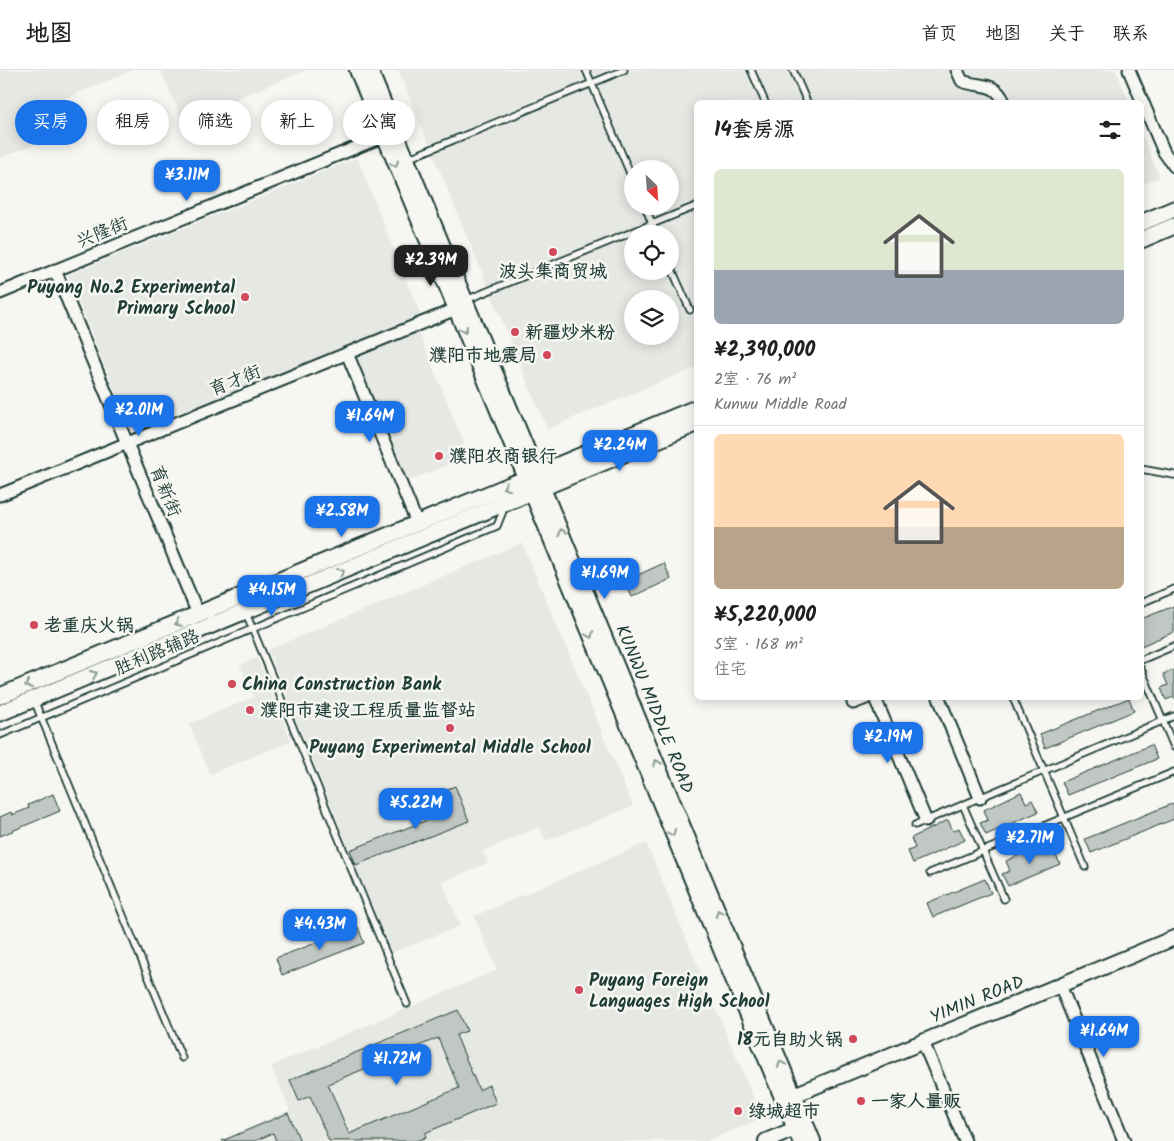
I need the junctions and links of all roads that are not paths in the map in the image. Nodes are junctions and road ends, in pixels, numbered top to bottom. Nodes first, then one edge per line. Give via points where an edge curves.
1 (357, 70) edge
2 (370, 70) edge
3 (586, 70) edge
4 (624, 70) edge
5 (751, 70) edge
6 (793, 70) edge
7 (957, 70) edge
8 (1129, 70) edge
9 (592, 83) junction
10 (369, 100) edge
11 (763, 100) edge
12 (806, 100) edge
13 (1003, 100) edge
14 (1142, 100) edge
15 (1144, 105) edge
16 (362, 145) edge
17 (388, 145) edge
18 (407, 159) junction
19 (624, 160) edge
20 (1174, 166) edge
21 (694, 207) edge
22 (1174, 209) edge
23 (648, 215) edge
24 (1144, 222) edge
25 (652, 224) junction
26 (1174, 226) edge
27 (1144, 239) edge
28 (55, 270) junction
29 (677, 280) edge
30 (0, 293) edge
31 (461, 304) junction
32 (690, 310) dead end
33 (347, 353) junction
34 (694, 409) edge
35 (694, 425) edge
36 (127, 443) junction
37 (1144, 470) edge
38 (1174, 475) edge
39 (535, 483) junction
40 (0, 495) edge
41 (507, 503) junction
42 (417, 524) junction
43 (1174, 589) edge
44 (1144, 602) edge
45 (246, 611) junction
46 (198, 614) junction
47 (253, 628) junction
48 (1174, 646) edge
49 (1144, 659) edge
50 (1144, 676) edge
51 (0, 696) edge
52 (34, 699) junction
53 (861, 700) edge
54 (876, 700) edge
55 (940, 700) edge
56 (1014, 700) edge
57 (853, 703) dead end
58 (0, 713) edge
59 (1174, 716) edge
60 (42, 717) junction
61 (1163, 721) junction
62 (0, 735) edge
63 (1174, 747) edge
64 (1044, 770) junction
65 (1174, 772) edge
66 (980, 798) junction
67 (963, 805) junction
68 (1064, 818) junction
69 (920, 823) joint
70 (983, 851) junction
71 (1085, 868) dead end
72 (930, 873) dead end
73 (1004, 899) dead end
74 (1174, 938) edge
75 (1060, 986) junction
76 (407, 1004) dead end
77 (924, 1042) junction
78 (182, 1058) dead end
79 (794, 1095) junction
80 (797, 1135) edge
81 (766, 1141) edge
82 (814, 1141) edge
83 (964, 1141) edge
84 (1124, 1141) edge

1 - 10 street, KUNWU MIDDLE ROAD
2 - 18 street, KUNWU MIDDLE ROAD
3 - 9 lane
4 - 9 lane
5 - 11 lane
6 - 12 lane
7 - 13 street via 962,81 975,86 990,86 1000,93
8 - 14 street
9 - 18 lane
9 - 19 lane
15 - 20 street via 1164,152
16 - 28 street, 兴隆街
17 -> 31 street, KUNWU MIDDLE ROAD
18 - 31 street, KUNWU MIDDLE ROAD
21 - 25 lane
22 - 24 main road
23 - 25 lane
25 - 31 lane
26 - 27 main road
28 - 30 street, 兴隆街
28 - 36 street, 育新街
29 - 32 lane
31 - 33 street, 育才街
31 - 39 street, KUNWU MIDDLE ROAD
33 - 36 street, 育才街
33 - 42 street
34 - 39 main road
35 - 39 main road
36 - 40 street, 育才街
36 - 46 street, 育新街
37 - 38 lane
39 - 41 main road
39 -> 42 main road
79 -> 39 street, KUNWU MIDDLE ROAD
39 -> 80 street, KUNWU MIDDLE ROAD
45 -> 41 main road
41 - 47 lane, 胜利路辅路 via 497,526
42 - 46 main road
43 - 44 lane
45 - 47 lane
52 -> 45 main road
46 -> 51 main road
47 - 60 lane, 胜利路辅路
47 - 76 lane
48 - 49 lane
50 - 61 lane
52 - 58 main road
52 - 60 lane
53 - 57 street
54 - 69 street
55 - 66 street
56 - 64 lane
59 - 61 lane
60 - 62 lane, 胜利路辅路
60 - 78 lane
61 - 63 lane
61 - 64 lane
64 - 66 lane
64 - 68 lane
65 - 68 lane
66 - 67 lane
67 - 69 lane
67 - 70 lane
68 - 70 lane
68 - 71 lane
70 - 72 lane
70 - 73 lane
74 - 75 street, YIMIN ROAD
75 - 77 street, YIMIN ROAD
75 - 84 street
77 - 79 street, YIMIN ROAD
77 - 83 street
79 - 82 street, KUNWU MIDDLE ROAD
80 - 81 street

